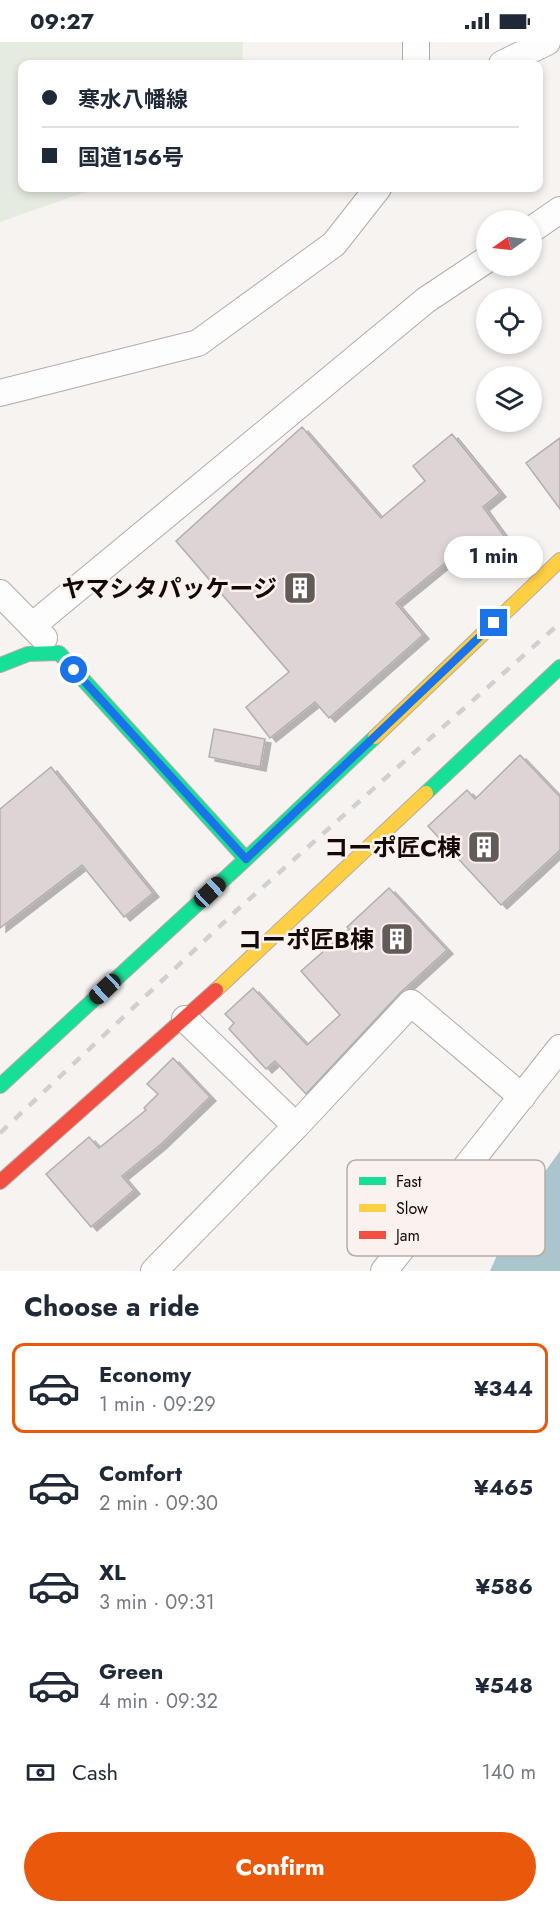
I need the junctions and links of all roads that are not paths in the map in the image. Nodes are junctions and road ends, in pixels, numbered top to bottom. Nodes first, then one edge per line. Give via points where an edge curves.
1 (416, 42) edge
2 (547, 42) edge
3 (416, 60) edge
4 (510, 60) edge
5 (375, 192) edge
6 (560, 210) edge
7 (542, 222) edge
8 (476, 267) edge
9 (0, 393) edge
10 (560, 560) edge
11 (0, 593) edge
12 (32, 626) junction
13 (59, 653) junction
14 (0, 665) edge
15 (560, 667) edge
16 (246, 859) junction
17 (185, 1019) junction
18 (560, 1048) edge
19 (0, 1086) edge
20 (522, 1097) junction
21 (296, 1126) junction
22 (472, 1160) edge
23 (0, 1182) edge
24 (396, 1256) edge
25 (154, 1271) edge
26 (384, 1271) edge

1 - 3 street
2 - 4 street
5 - 9 street via 334,244 198,343
6 - 7 street
8 - 12 street via 426,300
10 - 16 main road
11 - 12 street
12 - 13 street
13 - 14 main road via 38,651
13 - 16 main road
15 - 17 main road
16 - 19 main road
17 - 21 street
17 - 23 main road
18 - 20 street
20 - 21 street via 411,1003
20 - 22 street
21 - 25 street
24 - 26 street

